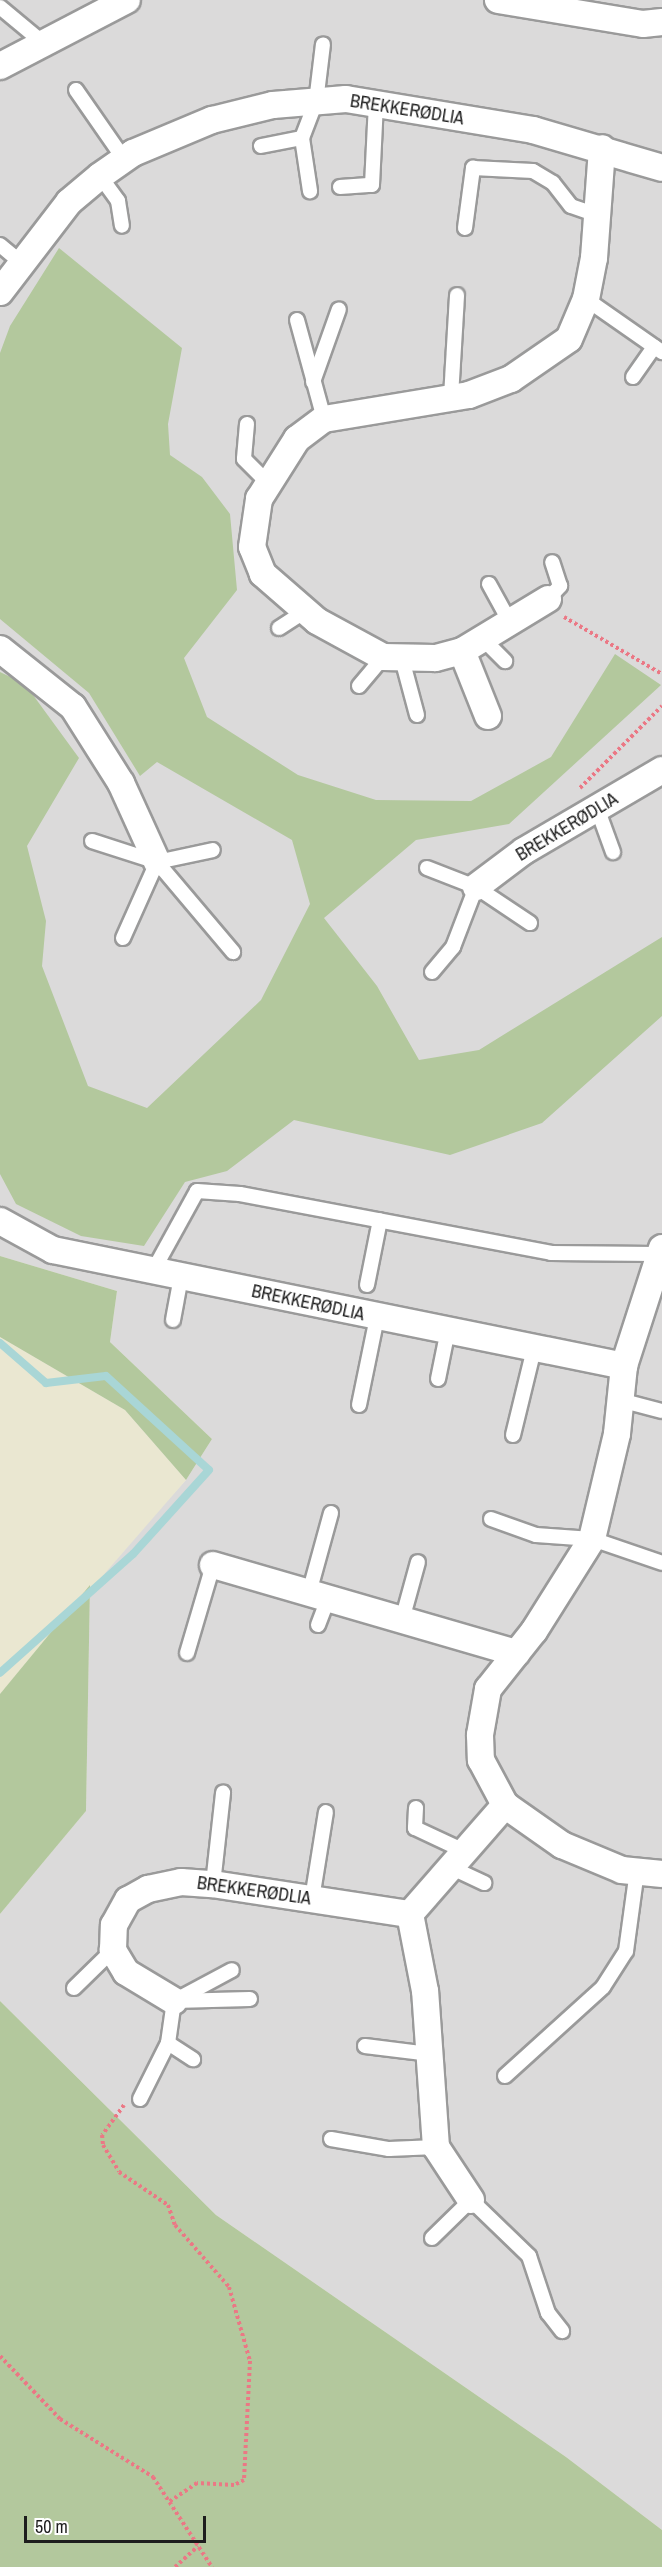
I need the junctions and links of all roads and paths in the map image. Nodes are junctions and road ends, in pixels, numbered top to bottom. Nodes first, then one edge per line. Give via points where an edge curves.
1 (127, 0) edge
2 (498, 0) edge
3 (0, 7) edge
4 (662, 22) edge
5 (42, 42) junction
6 (323, 44) dead end
7 (0, 66) edge
8 (76, 90) dead end
9 (316, 102) junction
10 (376, 104) junction
11 (302, 138) junction
12 (261, 146) dead end
13 (602, 148) junction
14 (124, 159) junction
15 (662, 168) edge
16 (100, 176) junction
17 (340, 187) dead end
18 (310, 191) dead end
19 (597, 215) junction
20 (122, 226) dead end
21 (465, 228) dead end
22 (0, 245) edge
23 (20, 261) junction
24 (0, 292) edge
25 (457, 295) dead end
26 (586, 299) junction
27 (339, 309) dead end
28 (297, 320) dead end
29 (658, 349) edge
30 (633, 377) dead end
31 (313, 382) junction
32 (451, 397) junction
33 (324, 419) junction
34 (247, 424) dead end
35 (269, 484) junction
36 (552, 562) dead end
37 (489, 584) dead end
38 (544, 601) junction
39 (305, 611) junction
40 (511, 624) junction
41 (279, 628) dead end
42 (484, 640) junction
43 (0, 649) edge
44 (462, 651) junction
45 (392, 658) junction
46 (505, 661) dead end
47 (662, 674) edge
48 (359, 686) dead end
49 (662, 706) edge
50 (417, 715) dead end
51 (488, 716) dead end
52 (662, 770) edge
53 (597, 808) junction
54 (575, 821) junction
55 (92, 841) dead end
56 (213, 850) dead end
57 (613, 852) dead end
58 (157, 862) junction
59 (427, 868) dead end
60 (476, 887) junction
61 (530, 923) dead end
62 (123, 938) dead end
63 (233, 952) dead end
64 (432, 972) dead end
65 (380, 1220) junction
66 (0, 1221) edge
67 (660, 1251) edge
68 (153, 1270) junction
69 (182, 1277) junction
70 (367, 1285) dead end
71 (376, 1317) junction
72 (172, 1320) dead end
73 (448, 1330) junction
74 (534, 1349) junction
75 (624, 1366) junction
76 (438, 1379) dead end
77 (620, 1400) junction
78 (359, 1405) dead end
79 (662, 1411) edge
80 (513, 1435) dead end
81 (331, 1513) dead end
82 (491, 1519) dead end
83 (592, 1539) junction
84 (418, 1562) dead end
85 (662, 1563) edge
86 (213, 1565) joint
87 (319, 1596) junction
88 (402, 1620) junction
89 (318, 1625) dead end
90 (187, 1653) dead end
91 (516, 1653) junction
92 (223, 1792) dead end
93 (505, 1805) junction
94 (416, 1808) dead end
95 (326, 1812) dead end
96 (457, 1859) junction
97 (650, 1872) edge
98 (485, 1883) dead end
99 (213, 1884) junction
100 (312, 1899) junction
101 (410, 1914) junction
102 (113, 1950) junction
103 (232, 1970) dead end
104 (74, 1988) dead end
105 (250, 1999) dead end
106 (174, 2001) junction
107 (168, 2043) junction
108 (365, 2046) dead end
109 (429, 2054) junction
110 (193, 2059) dead end
111 (505, 2076) dead end
112 (134, 2098) joint
113 (331, 2139) dead end
114 (436, 2147) junction
115 (471, 2200) junction
116 (432, 2238) dead end
117 (562, 2331) dead end
118 (0, 2356) edge
119 (169, 2502) junction
120 (198, 2546) junction
121 (175, 2567) edge
122 (212, 2567) edge

1 - 5 street
2 - 4 street via 643,24
3 - 5 lane
5 - 7 street
6 - 9 lane
8 - 14 lane
9 - 10 street, BREKKERØDLIA
9 - 11 lane
9 - 14 street, BREKKERØDLIA via 212,120
10 - 13 street, BREKKERØDLIA via 533,130
10 - 17 lane via 372,185
11 - 12 lane
11 - 18 lane
13 - 15 street, BREKKERØDLIA
13 - 19 street
14 - 16 street, BREKKERØDLIA
16 - 20 lane via 118,201
16 - 23 street, BREKKERØDLIA via 69,202
19 - 21 lane via 571,206 553,183 533,171 473,168
19 - 26 street
22 - 23 lane
23 - 24 street, BREKKERØDLIA
25 - 32 lane
26 - 29 lane
26 - 32 street via 569,339 511,379
27 - 31 lane
28 - 31 lane
29 - 30 lane
31 - 33 lane
32 - 33 street
33 - 35 street via 297,439
34 - 35 lane via 244,459
35 - 39 street via 259,499 252,547 263,574
36 - 38 lane via 560,586
37 - 40 lane
38 - 40 street
38 - 47 path
39 - 41 lane
39 - 45 street
40 - 42 street
42 - 44 street
42 - 46 lane
43 - 58 street via 73,707 121,783
44 - 45 street
44 - 51 street
45 - 48 lane
45 - 50 lane
49 - 54 path via 588,776 575,797
52 - 53 street, BREKKERØDLIA
53 - 54 street, BREKKERØDLIA
53 - 57 lane
54 - 60 street, BREKKERØDLIA
55 - 58 lane
56 - 58 lane
58 - 62 lane
58 - 63 lane
59 - 60 lane
60 - 61 lane
60 - 64 lane via 453,947
65 - 67 lane via 551,1253
65 - 68 lane via 197,1191
65 - 70 lane
66 - 68 street, BREKKERØDLIA via 53,1250
67 - 75 street
68 - 69 street, BREKKERØDLIA
69 - 71 street, BREKKERØDLIA
69 - 72 lane
71 - 73 street, BREKKERØDLIA
71 - 78 lane
73 - 74 street, BREKKERØDLIA
73 - 76 lane
74 - 75 street, BREKKERØDLIA
74 - 80 lane
75 - 77 street
77 - 79 lane
77 - 83 street
81 - 87 lane
82 - 83 lane via 536,1534
83 - 85 lane
83 - 91 street
84 - 88 lane
86 - 87 street
86 - 90 lane
87 - 88 street
87 - 89 lane
88 - 91 street
91 - 93 street via 488,1689 480,1734 482,1760
92 - 99 lane
93 - 96 street
93 - 97 street via 562,1845
94 - 96 lane via 415,1828
95 - 100 lane
96 - 98 lane
96 - 101 street
97 - 111 lane via 626,1951 603,1987
99 - 100 street, BREKKERØDLIA
99 - 102 street, BREKKERØDLIA via 181,1882 148,1888 128,1900 114,1925
100 - 101 street, BREKKERØDLIA
101 - 109 street via 425,1990
102 - 104 lane
102 - 106 street via 126,1972
103 - 106 lane
105 - 106 lane
106 - 107 lane
107 - 110 lane
107 - 112 lane
108 - 109 lane
109 - 114 street
112 - 119 path via 102,2135 103,2145 119,2172 168,2205 175,2225 229,2287 250,2361 244,2480 234,2485 197,2483
113 - 114 lane via 389,2149
114 - 115 street
115 - 116 lane
115 - 117 lane via 529,2256 548,2313
118 - 119 path via 60,2419 153,2477
119 - 120 path
120 - 121 path
120 - 122 path

